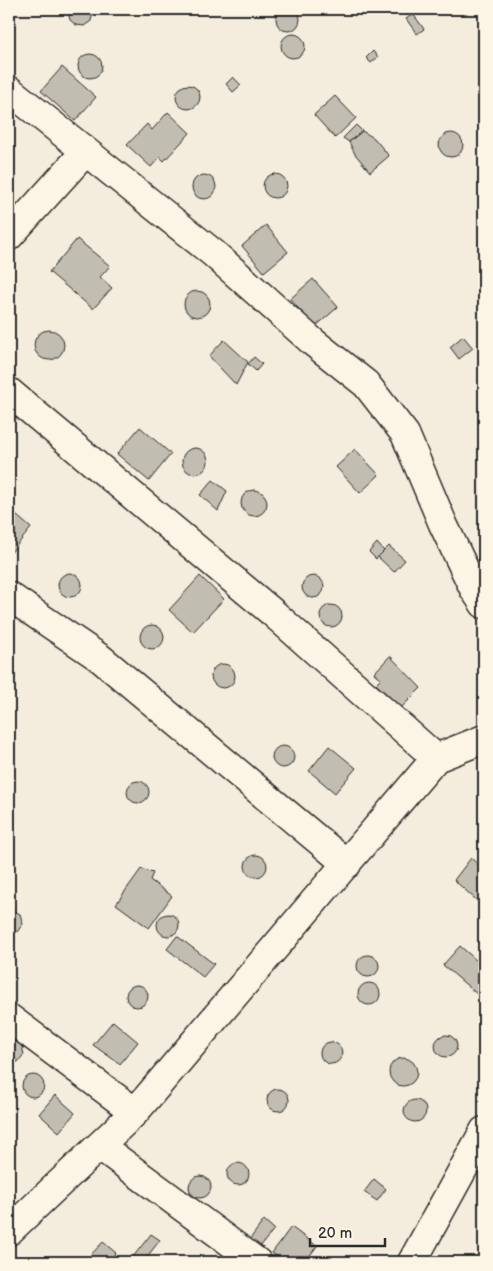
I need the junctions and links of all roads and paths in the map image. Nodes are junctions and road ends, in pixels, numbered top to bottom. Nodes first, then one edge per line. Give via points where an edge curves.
1 (9, 90) edge
2 (85, 152) junction
3 (9, 236) edge
4 (9, 392) edge
5 (9, 596) edge
6 (484, 604) edge
7 (484, 739) edge
8 (436, 758) junction
9 (346, 864) junction
10 (9, 1018) edge
11 (135, 1112) junction
12 (484, 1130) edge
13 (100, 1146) junction
14 (9, 1231) edge
15 (257, 1262) edge
16 (412, 1262) edge

1 - 2 street
2 - 3 street
2 - 6 street via 213,253 313,342 366,384 405,434 443,524
4 - 8 street via 273,613
5 - 9 street via 100,658
7 - 8 street
8 - 9 street
9 - 11 street
10 - 11 street
11 - 13 street
12 - 16 street
13 - 14 street
13 - 15 street

